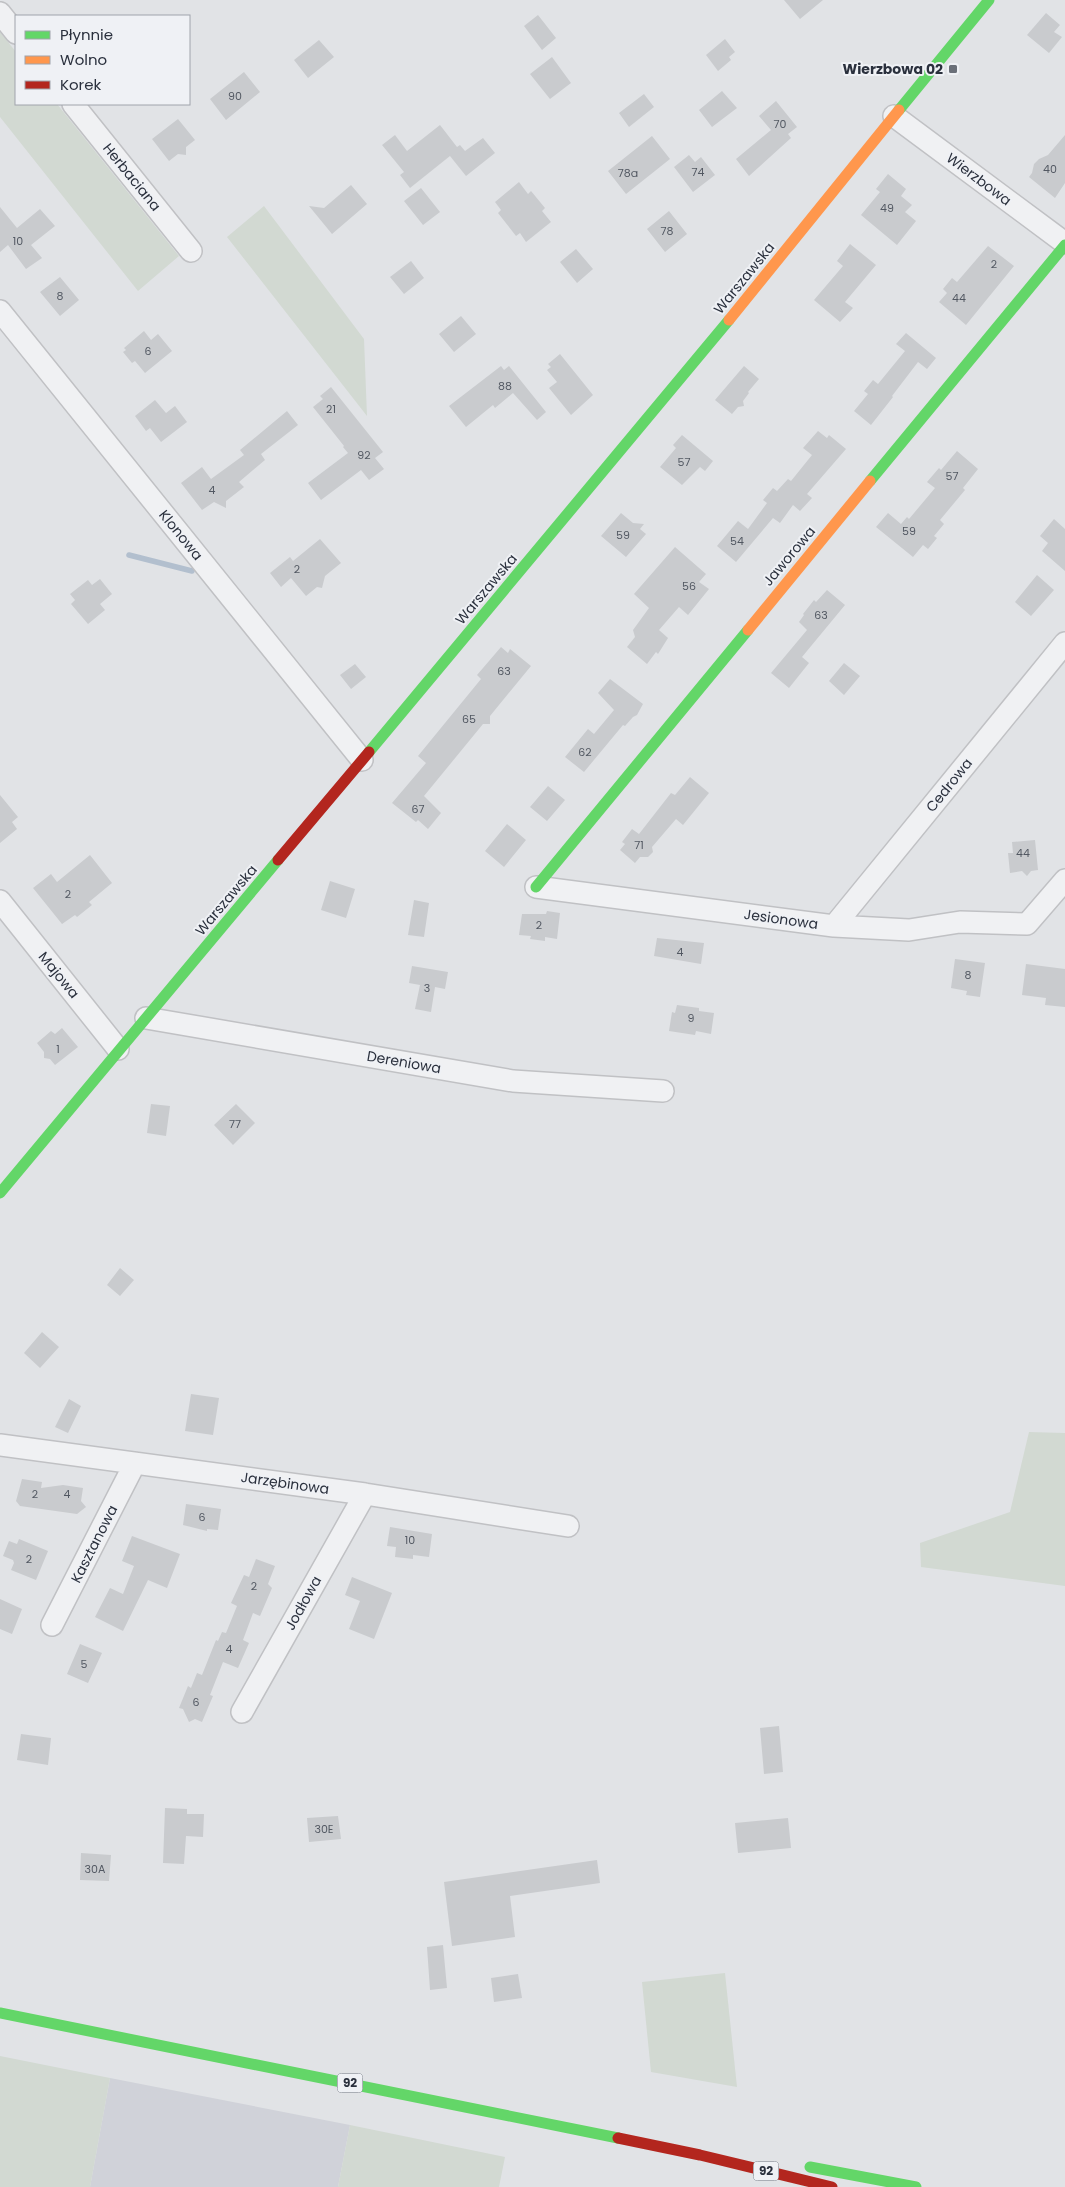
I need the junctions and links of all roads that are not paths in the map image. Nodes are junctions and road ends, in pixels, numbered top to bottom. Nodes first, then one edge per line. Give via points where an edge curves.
1 (989, 0) edge
2 (0, 13) edge
3 (15, 32) edge
4 (74, 105) edge
5 (894, 116) junction
6 (1065, 244) edge
7 (191, 251) dead end
8 (0, 311) edge
9 (1065, 643) edge
10 (362, 760) junction
11 (1065, 880) edge
12 (536, 887) joint
13 (0, 901) edge
14 (834, 926) junction
15 (146, 1018) junction
16 (118, 1049) junction
17 (663, 1091) dead end
18 (0, 1193) edge
19 (0, 1445) edge
20 (135, 1463) junction
21 (365, 1494) junction
22 (568, 1526) dead end
23 (52, 1625) dead end
24 (242, 1712) dead end
25 (0, 2013) edge
26 (700, 2155) junction
27 (832, 2187) edge
28 (916, 2187) edge

1 - 5 street, Warszawska
2 - 3 street
4 - 7 street, Herbaciana
5 - 6 street, Wierzbowa
5 - 10 street, Warszawska via 705,350
6 - 12 street, Jaworowa
8 - 10 street, Klonowa
9 - 14 street, Cedrowa
10 - 15 street, Warszawska
11 - 14 street, Jesionowa via 1027,924 960,922 909,930
12 - 14 street, Jesionowa
13 - 16 street, Majowa
15 - 16 street, Warszawska
15 - 17 street, Dereniowa via 513,1081
16 - 18 street, Warszawska
19 - 20 street, Jarzębinowa
20 - 21 street, Jarzębinowa
20 - 23 street, Kasztanowa
21 - 22 street, Jarzębinowa
21 - 24 street, Jodłowa
25 - 26 street, 92
26 - 27 street, 92
26 - 28 street, 92 via 792,2165

